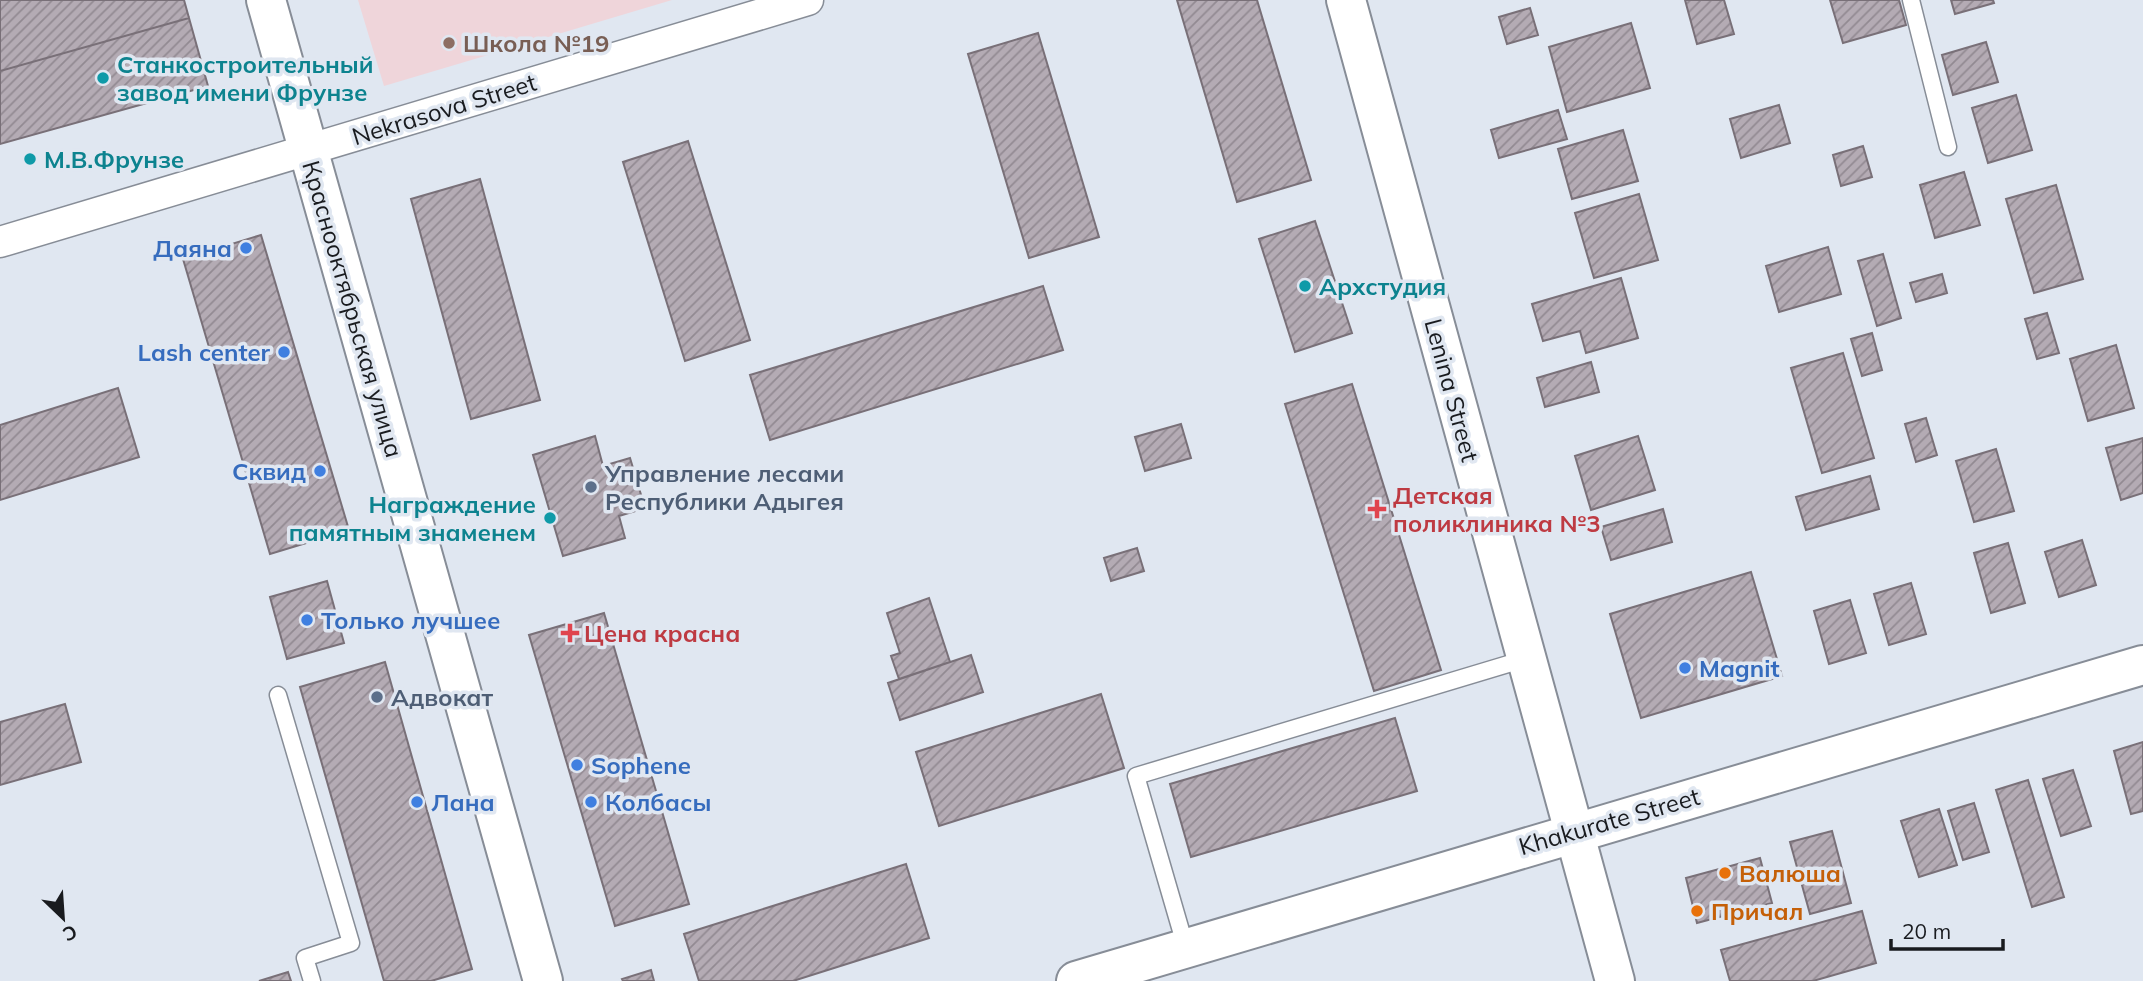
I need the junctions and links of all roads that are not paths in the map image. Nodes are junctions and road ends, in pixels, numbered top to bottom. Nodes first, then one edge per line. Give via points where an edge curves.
1 (266, 0) edge
2 (808, 0) edge
3 (1346, 0) edge
4 (1912, 0) edge
5 (1948, 147) dead end
6 (308, 149) junction
7 (0, 242) edge
8 (1525, 659) junction
9 (2143, 665) edge
10 (278, 695) dead end
11 (1572, 832) junction
12 (1186, 948) junction
13 (312, 981) edge
14 (543, 981) edge
15 (1076, 981) edge
16 (1615, 981) edge

1 - 6 street, Краснооктябрьская улица
2 - 6 street, Nekrasova Street
3 - 8 street, Lenina Street
4 - 5 lane
6 - 7 street, Nekrasova Street
6 - 14 street, Краснооктябрьская улица
8 - 11 street, Lenina Street
8 - 12 lane via 1136,776
9 - 11 street, Khakurate Street
10 - 13 lane via 351,943 305,958
11 - 12 street, Khakurate Street
11 - 16 street, Lenina Street
12 - 15 street, Khakurate Street

